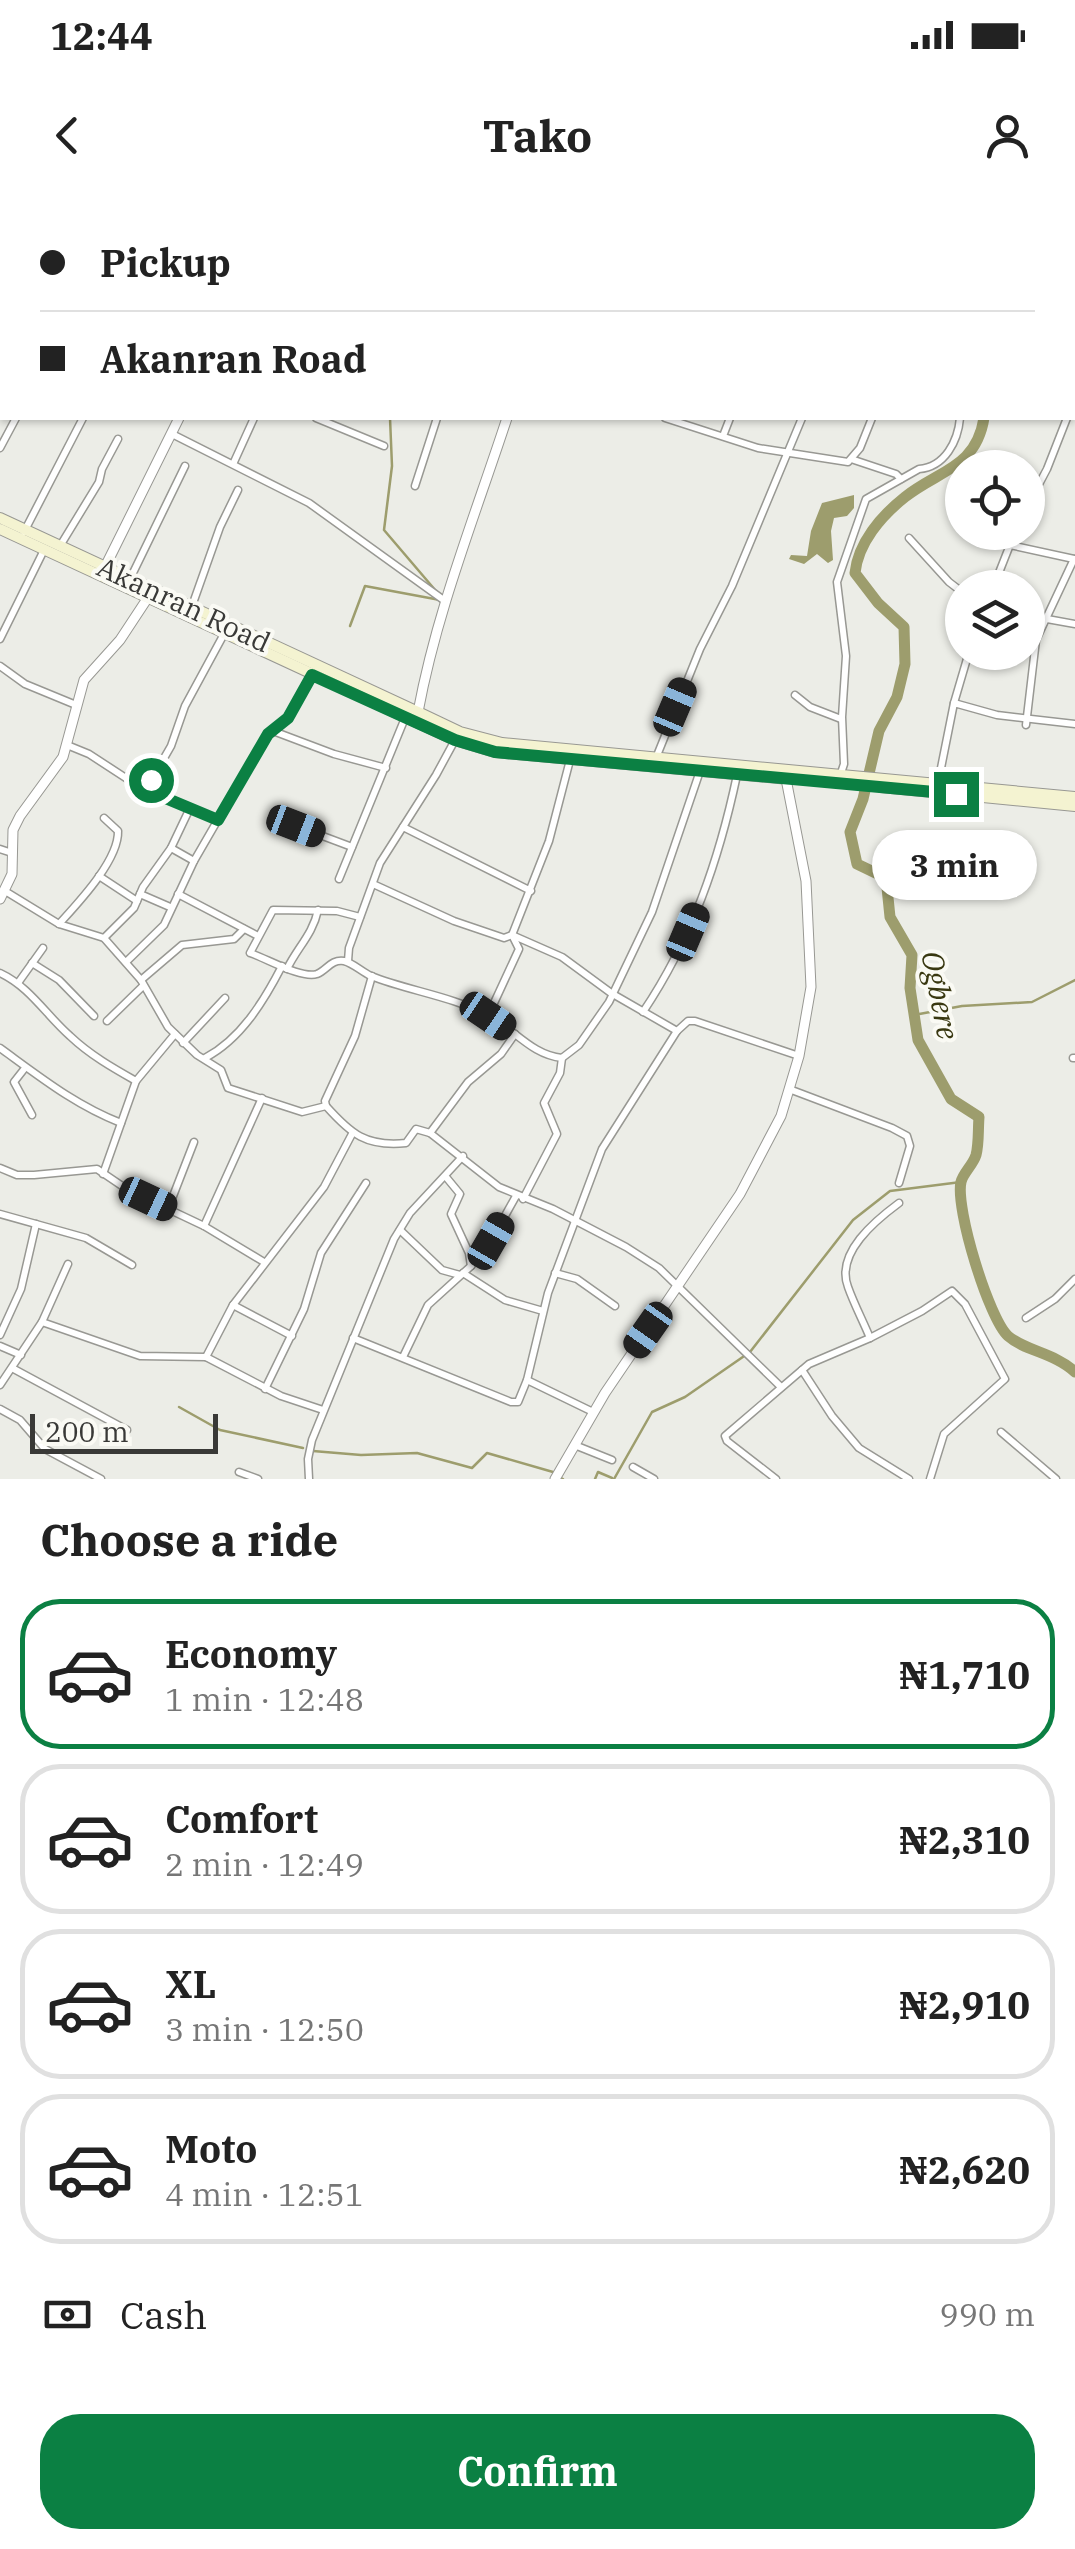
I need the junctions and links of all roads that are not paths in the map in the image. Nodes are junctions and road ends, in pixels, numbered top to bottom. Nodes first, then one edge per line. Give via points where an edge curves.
1 (15, 420) edge
2 (82, 420) edge
3 (178, 420) edge
4 (253, 420) edge
5 (321, 420) edge
6 (436, 420) edge
7 (506, 420) edge
8 (670, 420) edge
9 (729, 420) edge
10 (801, 420) edge
11 (871, 420) edge
12 (960, 420) edge
13 (1066, 420) edge
14 (172, 434) junction
15 (722, 436) junction
16 (118, 439) dead end
17 (384, 446) dead end
18 (0, 448) edge
19 (786, 454) junction
20 (854, 460) junction
21 (234, 462) junction
22 (185, 466) dead end
23 (1045, 473) edge
24 (902, 480) junction
25 (414, 486) dead end
26 (238, 490) dead end
27 (0, 518) edge
28 (0, 529) edge
29 (23, 534) junction
30 (909, 538) dead end
31 (60, 547) junction
32 (45, 549) junction
33 (1033, 550) edge
34 (1075, 559) edge
35 (105, 568) junction
36 (130, 578) junction
37 (945, 578) edge
38 (149, 596) junction
39 (445, 601) junction
40 (192, 606) junction
41 (1047, 620) junction
42 (1075, 624) edge
43 (225, 633) junction
44 (0, 639) edge
45 (0, 666) edge
46 (964, 670) edge
47 (312, 675) junction
48 (795, 695) dead end
49 (954, 703) junction
50 (76, 705) junction
51 (389, 705) junction
52 (418, 712) junction
53 (405, 718) junction
54 (842, 720) junction
55 (1026, 721) junction
56 (1075, 724) edge
57 (272, 731) junction
58 (455, 740) junction
59 (67, 745) junction
60 (570, 760) junction
61 (655, 760) junction
62 (386, 768) junction
63 (700, 771) junction
64 (738, 775) junction
65 (840, 776) junction
66 (786, 779) junction
67 (862, 782) junction
68 (875, 783) junction
69 (938, 784) junction
70 (151, 792) junction
71 (1025, 797) junction
72 (1075, 797) edge
73 (1075, 806) edge
74 (190, 808) junction
75 (104, 818) dead end
76 (218, 820) junction
77 (296, 826) dead end
78 (403, 827) junction
79 (352, 847) junction
80 (0, 848) edge
81 (171, 848) junction
82 (12, 853) junction
83 (194, 861) junction
84 (99, 876) junction
85 (339, 880) dead end
86 (373, 884) junction
87 (531, 891) junction
88 (178, 894) junction
89 (3, 895) edge
90 (139, 898) junction
91 (170, 907) junction
92 (318, 910) junction
93 (360, 917) junction
94 (59, 924) junction
95 (244, 929) junction
96 (512, 935) junction
97 (258, 936) junction
98 (104, 938) junction
99 (42, 948) dead end
100 (348, 961) junction
101 (126, 962) junction
102 (32, 963) junction
103 (284, 968) junction
104 (0, 973) edge
105 (372, 976) junction
106 (18, 983) junction
107 (142, 983) junction
108 (610, 993) junction
109 (225, 998) dead end
110 (643, 1012) junction
111 (94, 1016) dead end
112 (488, 1016) junction
113 (107, 1022) dead end
114 (678, 1031) junction
115 (175, 1034) junction
116 (515, 1034) junction
117 (183, 1044) junction
118 (0, 1048) edge
119 (799, 1056) junction
120 (205, 1058) junction
121 (562, 1058) junction
122 (25, 1068) junction
123 (136, 1081) junction
124 (789, 1090) junction
125 (262, 1098) junction
126 (326, 1106) junction
127 (32, 1115) dead end
128 (121, 1123) junction
129 (430, 1132) junction
130 (352, 1134) junction
131 (194, 1142) dead end
132 (464, 1156) junction
133 (0, 1168) edge
134 (104, 1174) junction
135 (446, 1176) junction
136 (366, 1183) dead end
137 (899, 1183) dead end
138 (520, 1197) junction
139 (899, 1203) dead end
140 (168, 1209) junction
141 (0, 1214) edge
142 (573, 1219) junction
143 (36, 1224) junction
144 (204, 1226) junction
145 (400, 1230) junction
146 (264, 1262) junction
147 (68, 1264) dead end
148 (132, 1265) dead end
149 (471, 1266) junction
150 (450, 1272) junction
151 (555, 1273) junction
152 (462, 1274) junction
153 (1075, 1279) edge
154 (452, 1283) junction
155 (679, 1285) junction
156 (232, 1305) junction
157 (614, 1306) dead end
158 (543, 1311) junction
159 (1026, 1318) dead end
160 (42, 1322) junction
161 (0, 1335) edge
162 (292, 1336) junction
163 (353, 1338) junction
164 (870, 1338) junction
165 (0, 1346) edge
166 (21, 1354) junction
167 (403, 1356) junction
168 (206, 1358) junction
169 (12, 1368) junction
170 (802, 1370) junction
171 (527, 1380) junction
172 (0, 1385) edge
173 (781, 1386) junction
174 (265, 1389) junction
175 (0, 1409) edge
176 (323, 1410) junction
177 (594, 1413) junction
178 (127, 1430) dead end
179 (1001, 1432) dead end
180 (577, 1446) junction
181 (612, 1460) dead end
182 (633, 1467) dead end
183 (239, 1472) dead end
184 (101, 1479) edge
185 (258, 1479) edge
186 (309, 1479) edge
187 (555, 1479) edge
188 (654, 1479) edge
189 (776, 1479) edge
190 (908, 1479) edge
191 (930, 1479) edge
192 (1056, 1479) edge

1 - 18 street
2 - 29 street
3 - 14 street
4 - 21 street
5 - 17 street
6 - 25 street
7 - 39 street
8 - 15 street
9 - 15 street
10 - 19 street
11 - 20 street
12 - 24 street via 948,454
13 - 23 street
14 - 21 street
14 - 35 street
15 - 19 street
16 - 31 street
19 - 20 street
19 - 61 street
20 - 24 street
21 - 39 street via 309,504
22 - 36 street
24 - 54 street via 866,500 837,582 846,656
26 - 40 street
27 - 29 main road, Akanran Road
28 - 29 main road, Akanran Road
29 - 31 main road, Akanran Road
29 - 32 main road, Akanran Road
30 - 37 street
31 - 35 main road, Akanran Road
32 - 38 main road, Akanran Road
32 - 44 street
33 - 34 street
34 - 41 street
35 - 36 main road, Akanran Road
36 - 40 main road, Akanran Road
38 - 43 main road, Akanran Road
38 - 50 street via 91,669
39 - 52 street
40 - 51 main road, Akanran Road
41 - 42 street
41 - 55 street via 1036,640
43 - 47 main road, Akanran Road
43 - 70 street via 185,706
45 - 50 street
46 - 49 street
47 - 51 main road, Akanran Road
47 - 57 street via 288,718
48 - 54 street
49 - 55 street
49 - 69 street
50 - 59 street
51 - 52 main road, Akanran Road
51 - 53 main road, Akanran Road
52 - 61 main road, Akanran Road via 502,743
53 - 58 main road, Akanran Road
53 - 62 street
54 - 65 street
55 - 56 street
57 - 62 street
57 - 76 street
58 - 60 main road, Akanran Road
58 - 78 street
59 - 70 street
59 - 82 street via 20,816
60 - 63 main road, Akanran Road
60 - 87 street
61 - 65 main road, Akanran Road
62 - 79 street
63 - 64 main road, Akanran Road
63 - 108 street via 652,912
64 - 66 main road, Akanran Road
64 - 110 street via 719,856 676,958
65 - 67 main road, Akanran Road
66 - 67 main road, Akanran Road
66 - 119 street via 810,934 811,987
67 - 68 main road, Akanran Road
68 - 69 main road, Akanran Road
68 - 71 main road, Akanran Road
69 - 71 main road, Akanran Road
70 - 74 street
71 - 72 main road, Akanran Road
71 - 73 main road, Akanran Road
74 - 76 street
74 - 81 street
75 - 84 street via 119,835
76 - 83 street
77 - 79 street
78 - 86 street
78 - 87 street
79 - 85 street
80 - 82 street
81 - 83 street
81 - 90 street
82 - 89 street
83 - 88 street
84 - 90 street
84 - 94 street
86 - 93 street
86 - 96 street via 454,921
87 - 96 street
88 - 91 street
88 - 95 street
89 - 94 street
90 - 91 street
90 - 98 street
91 - 101 street via 160,931
92 - 93 street
92 - 97 street via 273,910
92 - 103 street
93 - 100 street
94 - 98 street
95 - 97 street
95 - 107 street via 234,939 182,944
96 - 108 street via 562,957
96 - 112 street via 516,960
97 - 103 street via 250,953
98 - 101 street
99 - 102 street
100 - 103 street via 316,974
100 - 105 street
101 - 107 street
102 - 106 street
102 - 111 street via 53,974
103 - 120 street via 232,1040
104 - 106 street
105 - 112 street
105 - 126 street
106 - 123 street via 71,1037
107 - 113 street
107 - 115 street
108 - 110 street
108 - 121 street via 595,1023
109 - 117 street
110 - 114 street
112 - 116 street
114 - 119 street via 695,1021
114 - 142 street via 602,1149
115 - 117 street
115 - 123 street
116 - 121 street via 546,1056
116 - 129 street
117 - 120 street
118 - 122 street
119 - 124 street
120 - 125 street via 221,1070 228,1088
121 - 138 street via 544,1103 557,1134
122 - 127 street via 14,1082
122 - 128 street via 87,1110
123 - 128 street
124 - 137 street via 908,1136
124 - 155 street via 769,1143
125 - 126 street via 302,1112
125 - 144 street
126 - 130 street
128 - 134 street
129 - 130 street via 416,1129 406,1144
129 - 132 street
130 - 146 street via 324,1187
131 - 140 street
132 - 135 street
132 - 138 street
133 - 134 street via 17,1175 92,1169
134 - 140 street
135 - 145 street
135 - 149 street via 460,1194 451,1214
136 - 162 street via 321,1253
138 - 142 street
138 - 149 street
139 - 164 street via 860,1239 846,1272
140 - 144 street
141 - 143 street
142 - 151 street
142 - 155 street via 626,1246
143 - 148 street via 86,1238
143 - 161 street via 21,1289
144 - 146 street
145 - 150 street
145 - 163 street
146 - 156 street
147 - 160 street
149 - 152 street
150 - 152 street
150 - 154 street
151 - 157 street via 578,1279
151 - 158 street
152 - 154 street
152 - 158 street via 505,1300
153 - 159 street
154 - 167 street via 428,1304
155 - 173 street
155 - 177 street
156 - 162 street
156 - 168 street
158 - 171 street
160 - 166 street
160 - 168 street via 140,1356
162 - 174 street
163 - 167 street
163 - 176 street
164 - 170 street
164 - 191 street via 952,1291 1004,1375 1000,1386 944,1434
165 - 166 street
166 - 169 street
167 - 171 street via 511,1402 518,1402
168 - 174 street
169 - 172 street
169 - 178 street
170 - 173 street
170 - 190 street via 859,1448
171 - 177 street
173 - 189 street via 725,1436
174 - 176 street
175 - 184 street via 20,1420 44,1448
176 - 186 street
177 - 180 street
179 - 192 street
180 - 181 street
180 - 187 street
182 - 188 street
183 - 185 street

